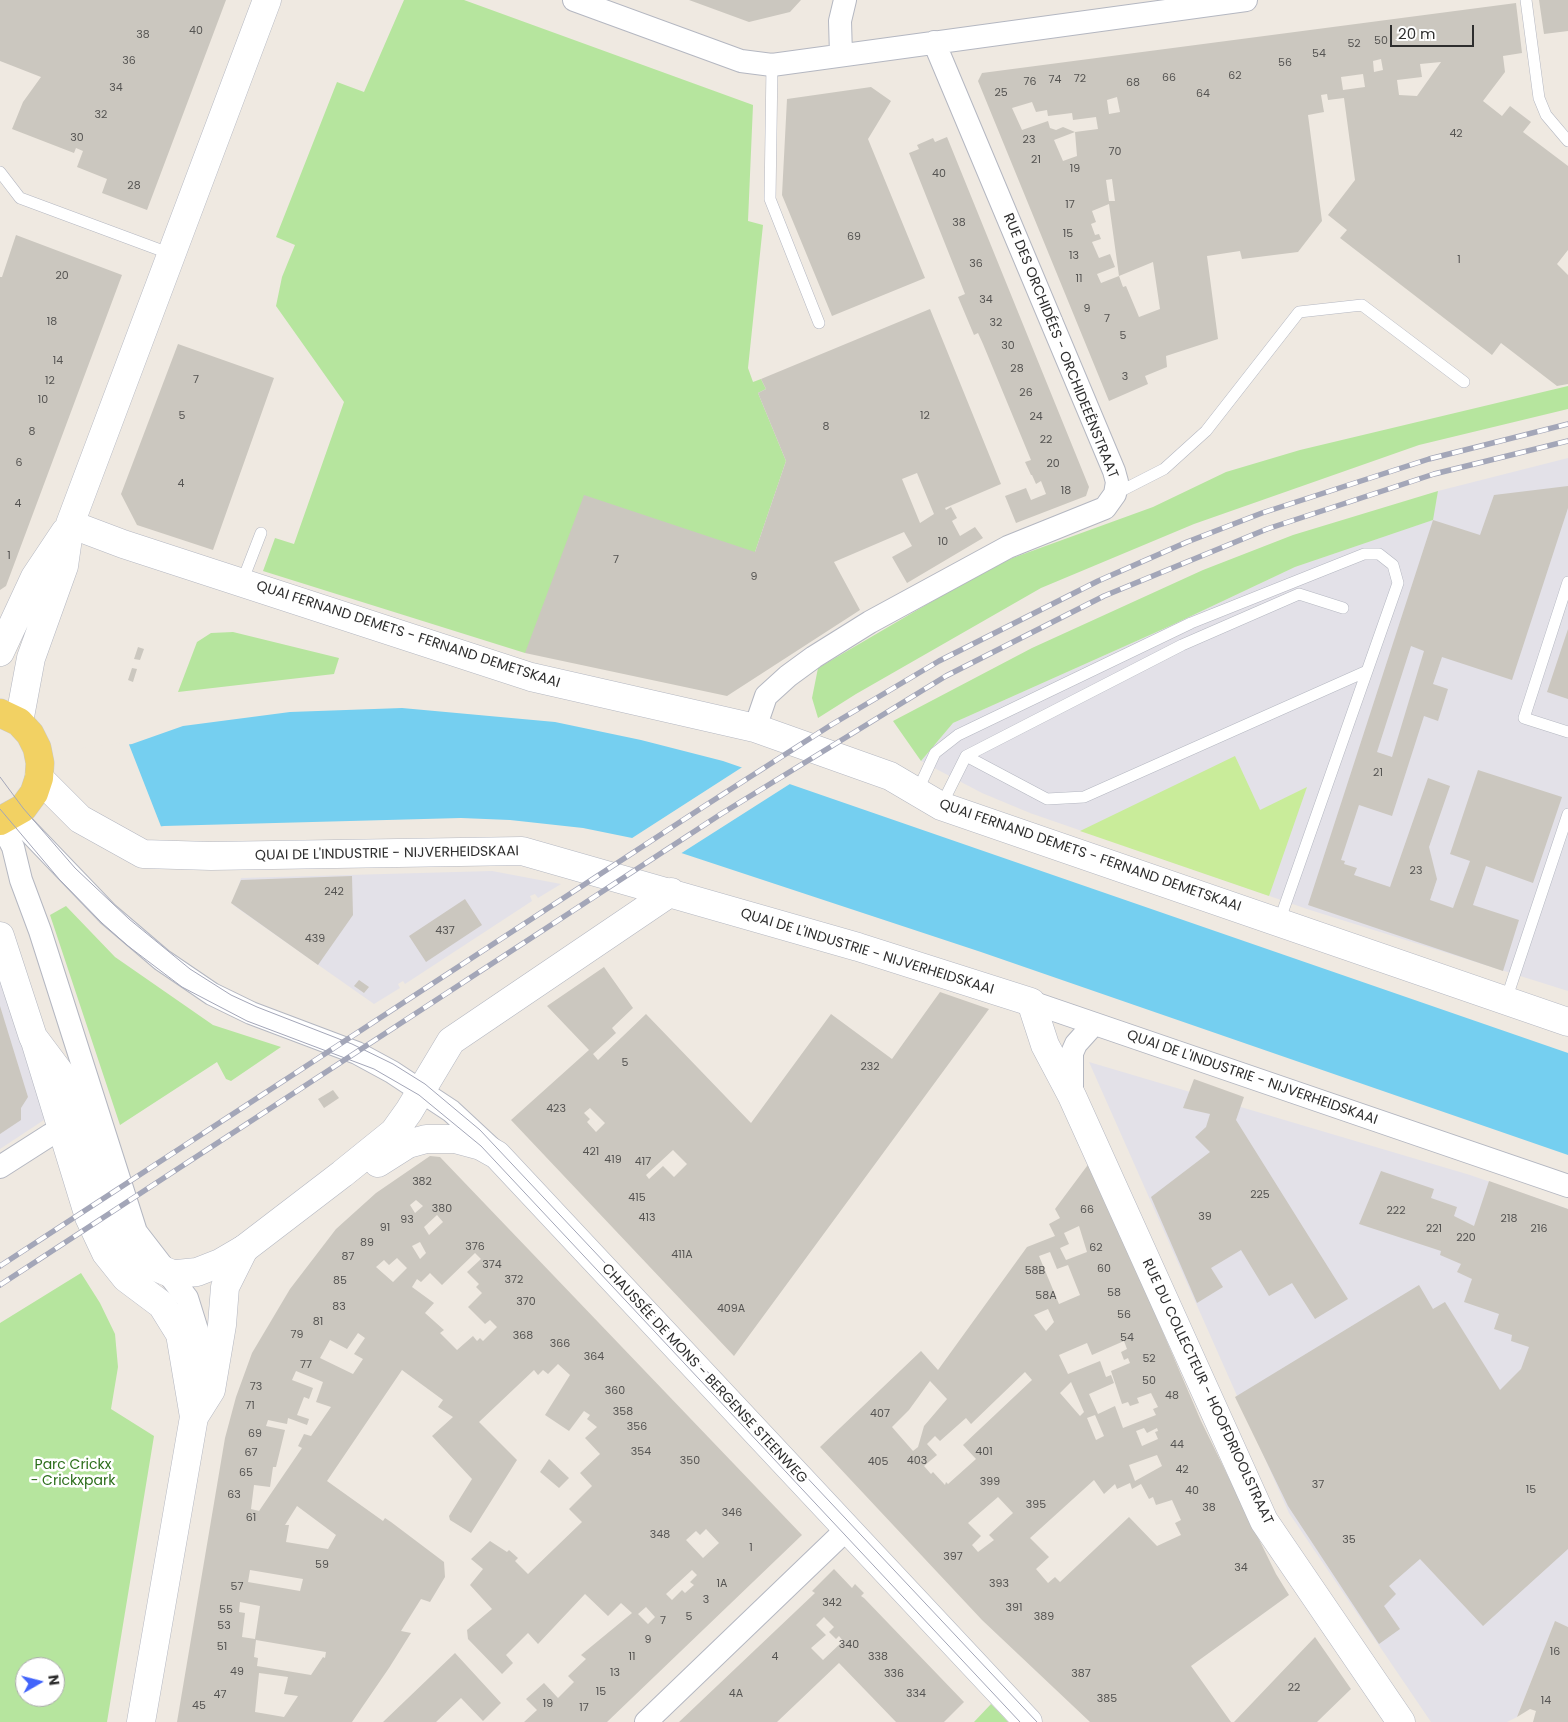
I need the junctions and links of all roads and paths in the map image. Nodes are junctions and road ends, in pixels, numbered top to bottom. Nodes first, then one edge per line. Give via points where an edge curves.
1 (267, 0) edge
2 (574, 0) edge
3 (845, 0) edge
4 (1246, 0) edge
5 (1526, 0) edge
6 (934, 42) junction
7 (841, 55) junction
8 (772, 65) junction
9 (1568, 141) edge
10 (0, 172) edge
11 (171, 254) junction
12 (819, 323) dead end
13 (1464, 382) dead end
14 (1115, 494) junction
15 (70, 524) junction
16 (261, 533) dead end
17 (242, 582) junction
18 (1568, 582) edge
19 (1343, 608) dead end
20 (0, 652) edge
21 (1367, 671) junction
22 (18, 726) edge
23 (756, 728) junction
24 (1568, 732) edge
25 (966, 756) junction
26 (40, 778) junction
27 (917, 792) junction
28 (941, 806) junction
29 (1568, 814) edge
30 (4, 820) edge
31 (671, 892) junction
32 (1279, 922) junction
33 (0, 936) edge
34 (1506, 1000) junction
35 (1031, 1002) junction
36 (1568, 1022) edge
37 (1094, 1024) junction
38 (421, 1090) junction
39 (1072, 1096) junction
40 (74, 1132) junction
41 (497, 1155) junction
42 (0, 1167) edge
43 (342, 1174) junction
44 (1568, 1186) edge
45 (244, 1249) junction
46 (170, 1273) junction
47 (194, 1416) junction
48 (848, 1528) junction
49 (141, 1722) edge
50 (646, 1722) edge
51 (1028, 1722) edge
52 (1401, 1722) edge

1 - 11 main road
2 - 8 street via 741,61
3 - 7 street via 840,21
4 - 6 street
5 - 9 lane via 1538,98 1546,115
6 - 7 street
6 - 14 street, RUE DES ORCHIDÉES - ORCHIDEEËNSTRAAT via 1114,471 1117,482
7 - 8 street
8 - 12 lane via 770,199
10 - 11 lane via 20,198
11 - 15 main road
13 - 14 lane via 1362,305 1299,312 1206,431 1164,469
14 - 23 street, RUE DES ORCHIDÉES - ORCHIDEEËNSTRAAT via 1105,508 1008,547 870,622 814,657 766,696
15 - 17 main road, QUAI FERNAND DEMETS - FERNAND DEMETSKAAI
15 - 20 main road via 35,577
15 - 22 main road via 64,566 31,658
16 - 17 lane
17 - 23 main road, QUAI FERNAND DEMETS - FERNAND DEMETSKAAI via 531,677
18 - 24 lane via 1524,718
19 - 25 lane via 1299,594 1182,645
21 - 25 lane via 1084,797 1047,799
21 - 27 lane via 1398,583 1394,565 1379,554 1364,554 1190,624 958,735 935,753
21 - 32 lane
22 - 26 main road via 40,763
23 - 27 main road, QUAI FERNAND DEMETS - FERNAND DEMETSKAAI via 890,776
25 - 28 lane
26 - 30 main road via 23,808
26 - 31 main road, QUAI DE L'INDUSTRIE - NIJVERHEIDSKAAI via 80,820 143,854 212,856 522,851
27 - 28 main road, QUAI FERNAND DEMETS - FERNAND DEMETSKAAI
28 - 32 main road, QUAI FERNAND DEMETS - FERNAND DEMETSKAAI
29 - 34 lane
30 - 38 street, CHAUSSÉE DE MONS - BERGENSE STEENWEG via 41,844 137,940 212,994 265,1020 357,1053
30 - 46 street via 136,1232
31 - 35 main road, QUAI DE L'INDUSTRIE - NIJVERHEIDSKAAI
31 - 38 main road via 451,1041
32 - 34 main road, QUAI FERNAND DEMETS - FERNAND DEMETSKAAI
33 - 40 main road via 33,1037 72,1089
34 - 36 main road, QUAI FERNAND DEMETS - FERNAND DEMETSKAAI
35 - 37 street, QUAI DE L'INDUSTRIE - NIJVERHEIDSKAAI
35 - 39 main road, RUE DU COLLECTEUR - HOOFDRIOOLSTRAAT via 1045,1045
37 - 39 street, RUE DU COLLECTEUR - HOOFDRIOOLSTRAAT via 1072,1053
37 - 44 street, QUAI DE L'INDUSTRIE - NIJVERHEIDSKAAI
38 - 41 street, CHAUSSÉE DE MONS - BERGENSE STEENWEG via 451,1111
38 - 43 main road via 394,1132
39 - 52 main road, RUE DU COLLECTEUR - HOOFDRIOOLSTRAAT via 1264,1521
40 - 42 street via 50,1135
40 - 46 main road via 123,1249 132,1257
40 - 47 main road via 89,1217 106,1253 126,1278 162,1305 180,1334
41 - 43 main road via 481,1146 455,1139 426,1139 408,1144 364,1172
41 - 48 main road, CHAUSSÉE DE MONS - BERGENSE STEENWEG
43 - 45 main road
45 - 46 main road via 197,1272
45 - 47 main road via 225,1287 211,1390
46 - 47 street via 187,1298 197,1330 201,1360
47 - 49 main road
48 - 50 street
48 - 51 main road, CHAUSSÉE DE MONS - BERGENSE STEENWEG

